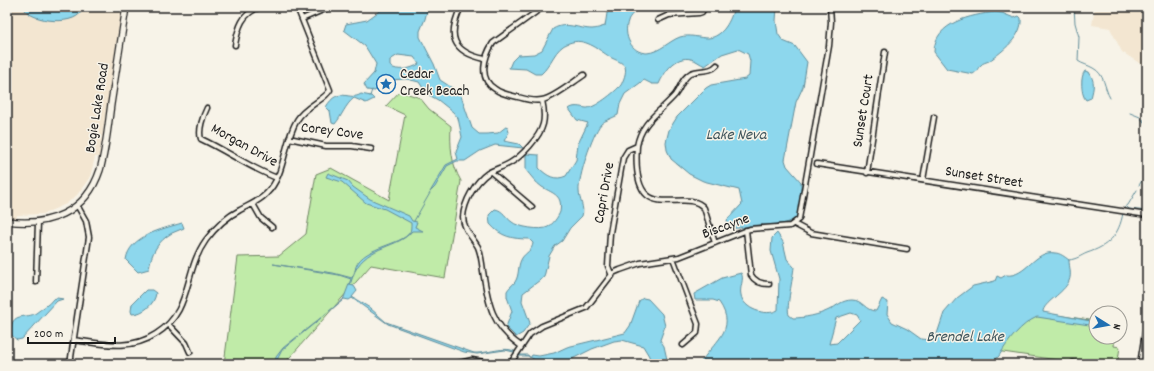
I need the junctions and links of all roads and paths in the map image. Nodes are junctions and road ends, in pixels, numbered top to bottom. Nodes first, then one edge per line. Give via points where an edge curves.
1 (126, 7) edge
2 (260, 7) edge
3 (297, 7) edge
4 (330, 7) edge
5 (461, 7) edge
6 (543, 7) edge
7 (704, 7) edge
8 (830, 7) edge
9 (302, 19) junction
10 (658, 20) dead end
11 (234, 45) dead end
12 (886, 52) dead end
13 (485, 59) junction
14 (717, 65) dead end
15 (584, 75) dead end
16 (542, 100) junction
17 (208, 108) dead end
18 (934, 117) dead end
19 (289, 138) junction
20 (637, 146) junction
21 (371, 149) dead end
22 (816, 164) dead end
23 (492, 172) junction
24 (867, 173) junction
25 (277, 178) junction
26 (923, 180) junction
27 (253, 204) junction
28 (77, 205) junction
29 (532, 207) dead end
30 (1147, 215) edge
31 (7, 221) edge
32 (38, 222) junction
33 (794, 224) junction
34 (272, 227) dead end
35 (746, 230) junction
36 (714, 243) junction
37 (907, 249) dead end
38 (673, 258) junction
39 (612, 276) junction
40 (36, 282) dead end
41 (769, 284) dead end
42 (169, 325) junction
43 (1147, 327) edge
44 (74, 340) junction
45 (683, 344) dead end
46 (521, 348) junction
47 (190, 352) dead end
48 (1073, 363) dead end
49 (70, 364) edge
50 (456, 364) edge
51 (495, 364) edge
52 (510, 364) edge
53 (1080, 364) edge
54 (1141, 364) edge

1 - 28 main road, Bogie Lake Road via 101,164 93,185
2 - 11 street via 251,11 242,20 236,32
3 - 9 street
4 - 9 street
5 - 13 street via 454,25 455,42 469,56
6 - 13 street via 498,38
7 - 10 street via 699,13 669,15
8 - 33 street via 829,46 801,215
9 - 19 street via 331,88 330,92 306,108 297,119
12 - 24 street, Sunset Court
13 - 16 street via 485,76 493,88 526,99
14 - 20 street, Capri Drive via 712,69 693,72 686,77 674,95 648,121
15 - 16 street
16 - 23 street via 544,124 539,133 517,158
17 - 25 street, Morgan Drive via 201,139
18 - 26 street
19 - 21 street, Corey Cove via 326,146
19 - 25 street
20 - 36 street via 637,170 644,193 658,201 702,205
20 - 39 street, Capri Drive via 628,150 621,165 609,246 608,266
22 - 24 street, Sunset Street
23 - 29 street
23 - 46 street via 473,190 463,220 479,250 486,294 493,316
24 - 26 street, Sunset Street
25 - 27 street via 266,194
26 - 30 street, Sunset Street
27 - 34 street via 261,218
27 - 42 street via 226,218 206,241 195,262 185,298
28 - 32 main road, Bogie Lake Road via 60,216
28 - 44 street via 88,227 89,247
31 - 32 main road, Bogie Lake Road
32 - 40 street
33 - 35 street, Biscayne via 784,228
33 - 37 street via 811,233
35 - 36 street, Biscayne
35 - 41 street via 751,275 754,280
36 - 38 street, Biscayne
38 - 39 street, Biscayne via 631,265
38 - 45 street via 698,324 697,333
39 - 46 street, Biscayne via 586,308 542,326 530,334
42 - 44 street via 156,335 126,346
42 - 47 street via 186,343
43 - 54 highway
44 - 49 street
46 - 52 street, Biscayne
48 - 53 street
50 - 51 street via 472,360

